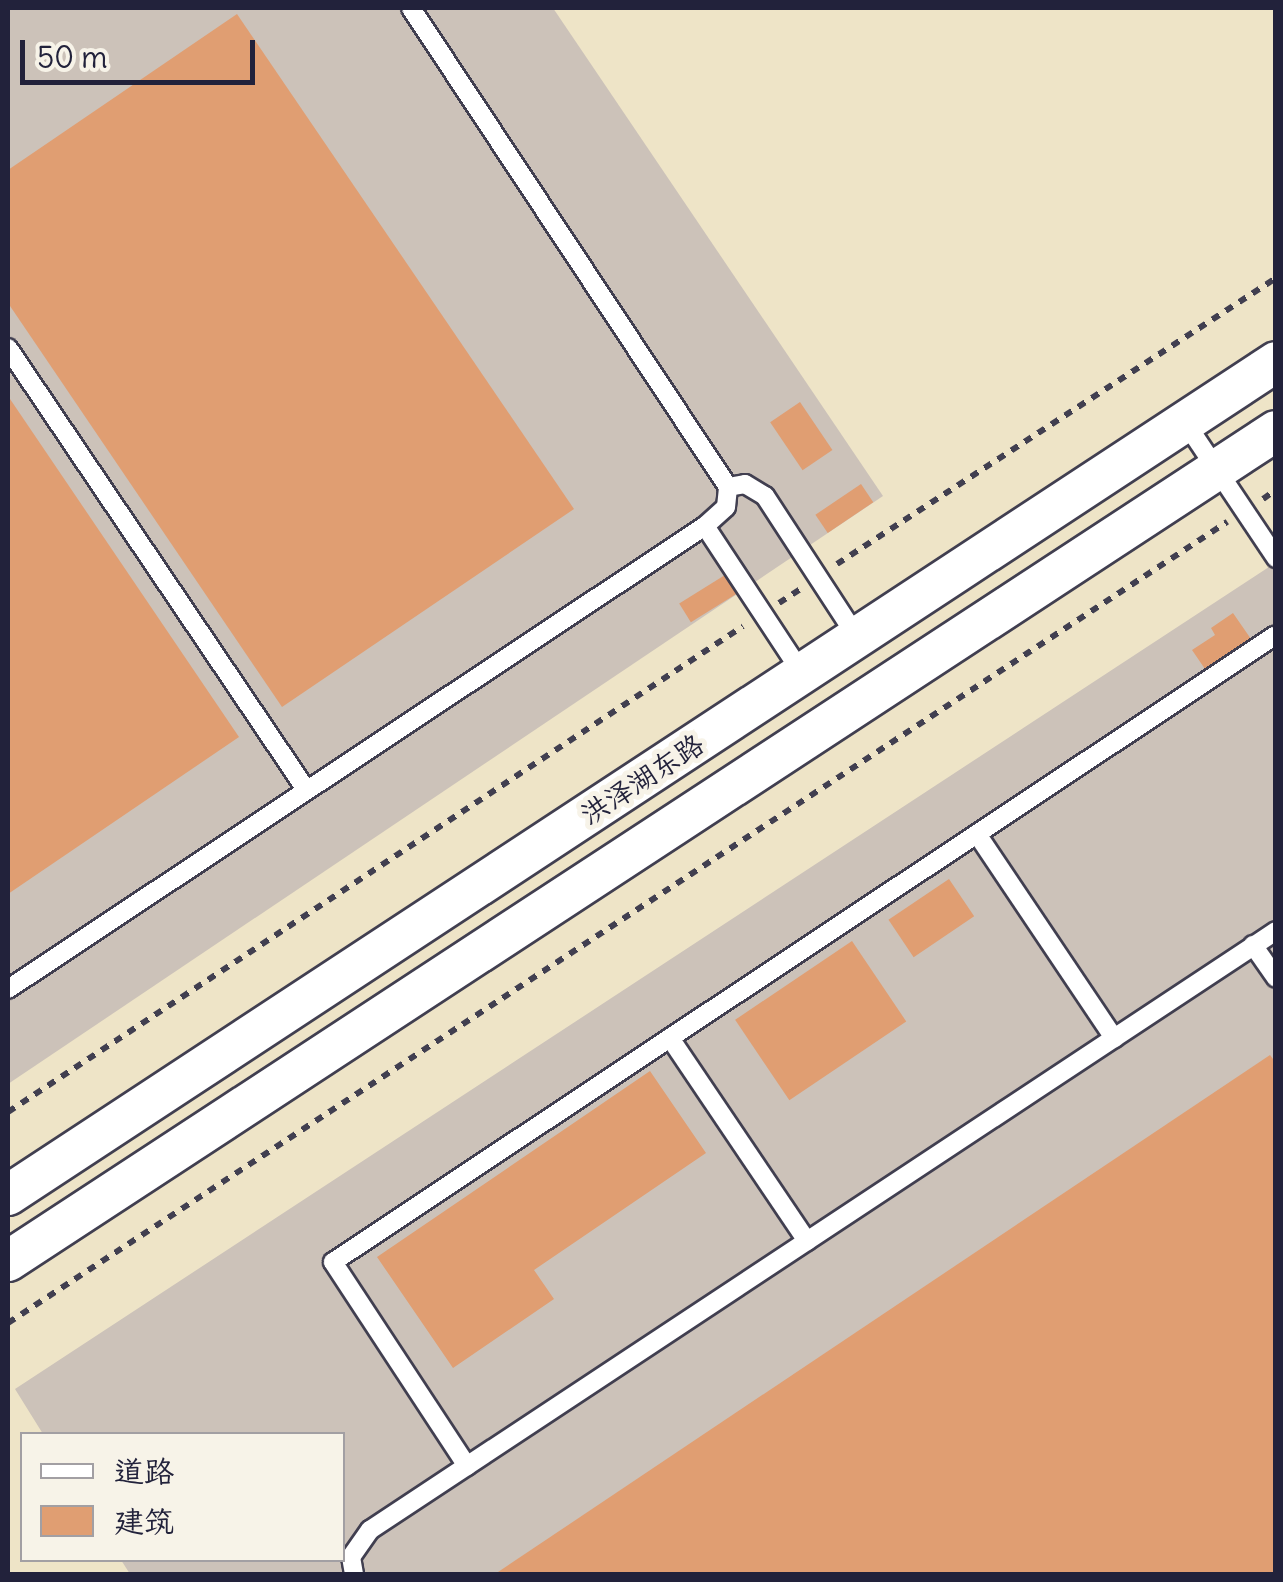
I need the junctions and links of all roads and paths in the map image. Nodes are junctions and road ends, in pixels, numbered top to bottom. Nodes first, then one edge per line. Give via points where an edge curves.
1 (411, 8) edge
2 (1276, 278) edge
3 (8, 348) edge
4 (1276, 362) edge
5 (1184, 422) junction
6 (1276, 431) edge
7 (1216, 470) junction
8 (728, 487) junction
9 (1276, 490) edge
10 (1244, 511) junction
11 (705, 526) junction
12 (1276, 558) edge
13 (818, 577) junction
14 (763, 614) junction
15 (1276, 635) edge
16 (857, 637) junction
17 (802, 673) junction
18 (305, 788) junction
19 (977, 834) junction
20 (1276, 930) edge
21 (1253, 945) junction
22 (1276, 978) edge
23 (8, 989) edge
24 (670, 1038) junction
25 (1114, 1038) junction
26 (8, 1112) edge
27 (8, 1195) edge
28 (807, 1241) junction
29 (8, 1261) edge
30 (8, 1323) edge
31 (467, 1466) junction
32 (354, 1574) edge

1 - 8 lane
2 - 13 path
3 - 18 lane
4 - 5 street, 洪泽湖东路
5 - 7 lane
5 - 16 street, 洪泽湖东路
6 - 7 street, 洪泽湖东路
7 - 10 lane
7 - 29 street, 洪泽湖东路
8 - 11 lane via 726,507
8 - 13 lane via 745,484 765,496
9 - 10 path
10 - 12 lane
10 - 30 path
11 - 14 lane
11 - 18 lane
13 - 14 path
13 - 16 lane
14 - 17 lane
14 - 26 path
15 - 19 lane
16 - 17 street, 洪泽湖东路
17 - 27 street, 洪泽湖东路
18 - 23 lane
19 - 24 lane
19 - 25 lane
20 - 21 lane
21 - 22 lane
21 - 25 lane
24 - 28 lane
24 - 31 lane via 332,1262
25 - 28 lane
28 - 31 lane
31 - 32 lane via 370,1530 351,1557

